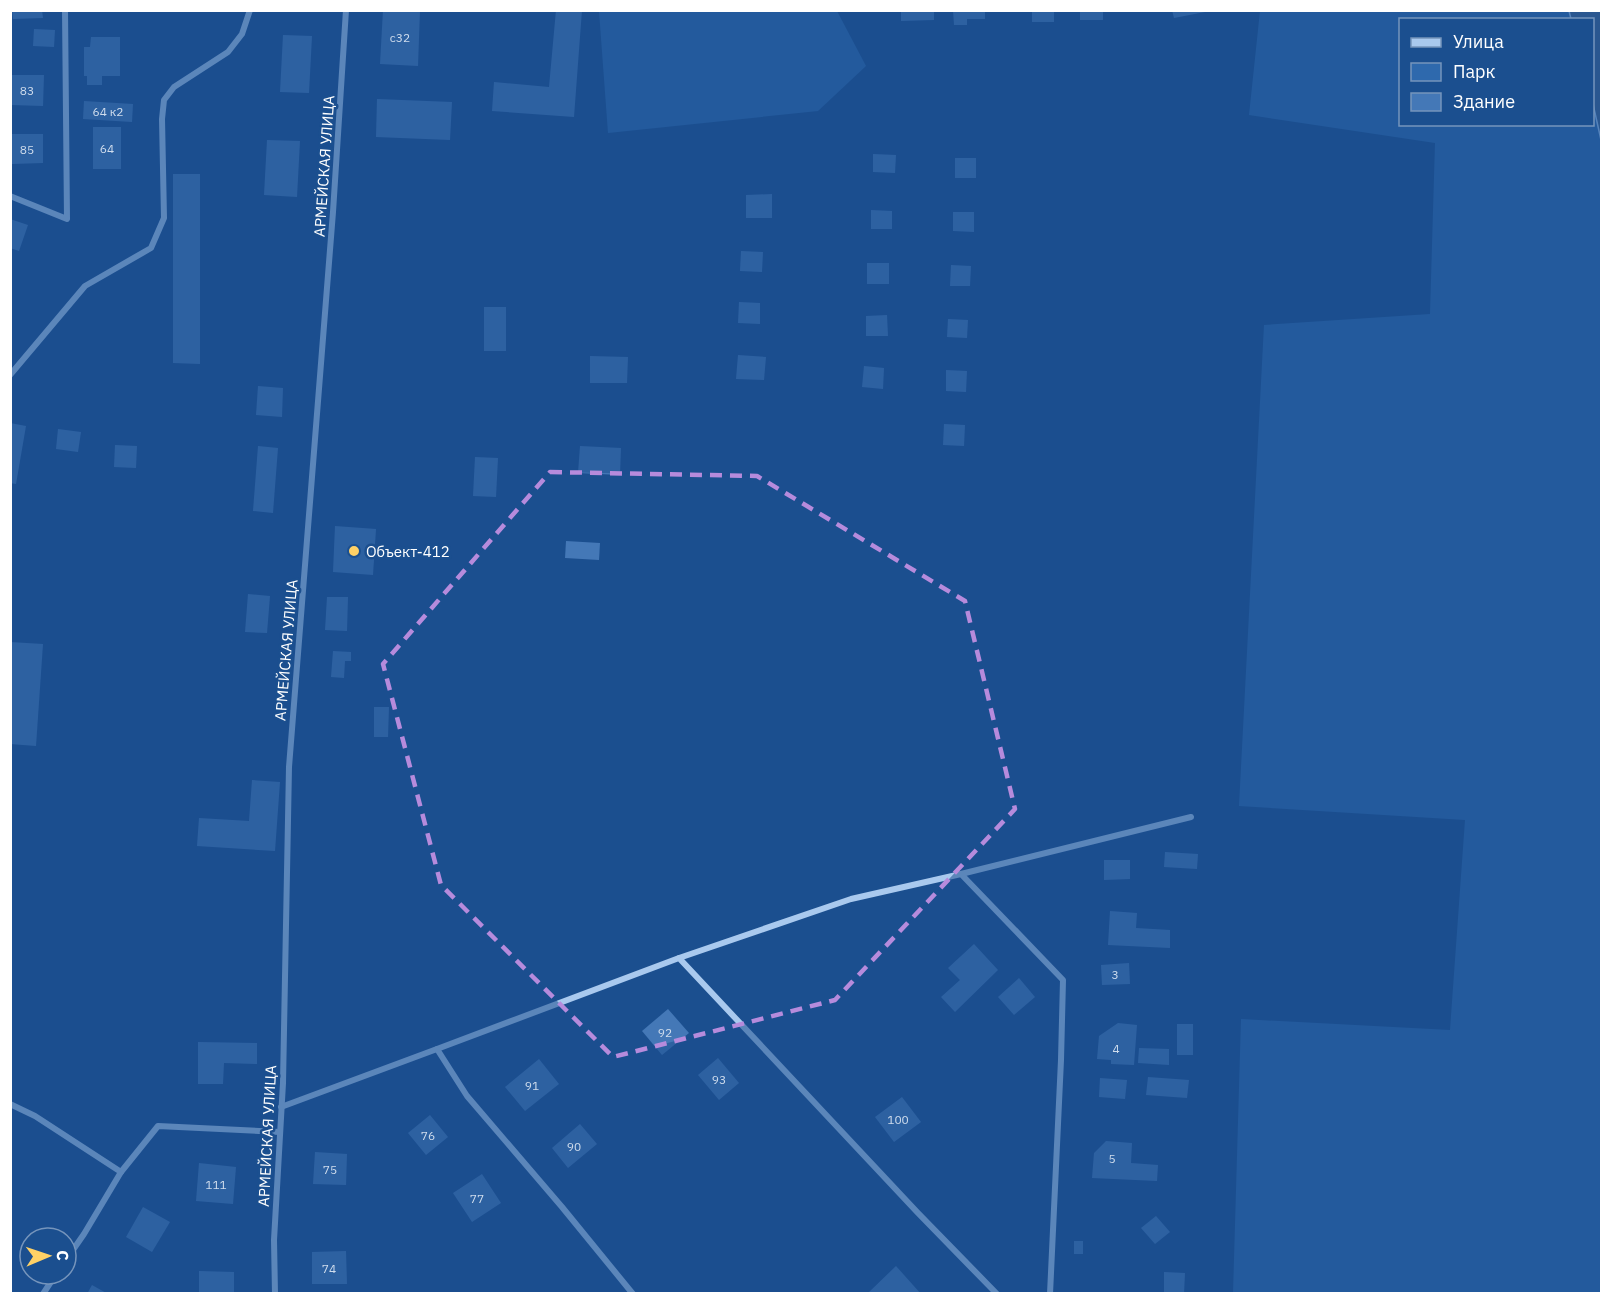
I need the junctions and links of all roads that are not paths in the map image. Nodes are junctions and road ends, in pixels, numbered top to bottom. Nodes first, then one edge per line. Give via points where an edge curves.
1 (65, 10) edge
2 (250, 10) edge
3 (346, 10) edge
4 (10, 196) edge
5 (10, 375) edge
6 (1191, 817) dead end
7 (961, 874) junction
8 (680, 958) junction
9 (437, 1050) junction
10 (10, 1104) edge
11 (282, 1107) junction
12 (280, 1132) junction
13 (121, 1172) junction
14 (78, 1243) edge
15 (274, 1293) edge
16 (633, 1293) edge
17 (997, 1293) edge
18 (1050, 1293) edge

1 - 4 street via 67,219
2 - 5 street via 242,34 228,52 174,87 164,100 164,218 151,248 86,286
3 - 11 street, АРМЕЙСКАЯ УЛИЦА via 289,767
6 - 7 street
7 - 8 street via 850,899
7 - 18 street via 1063,980
8 - 9 street
8 - 17 street
9 - 11 street
9 - 16 street via 467,1096
10 - 13 street via 36,1116
11 - 12 street, АРМЕЙСКАЯ УЛИЦА
12 - 13 street via 158,1126
12 - 15 street, АРМЕЙСКАЯ УЛИЦА
13 - 14 street

